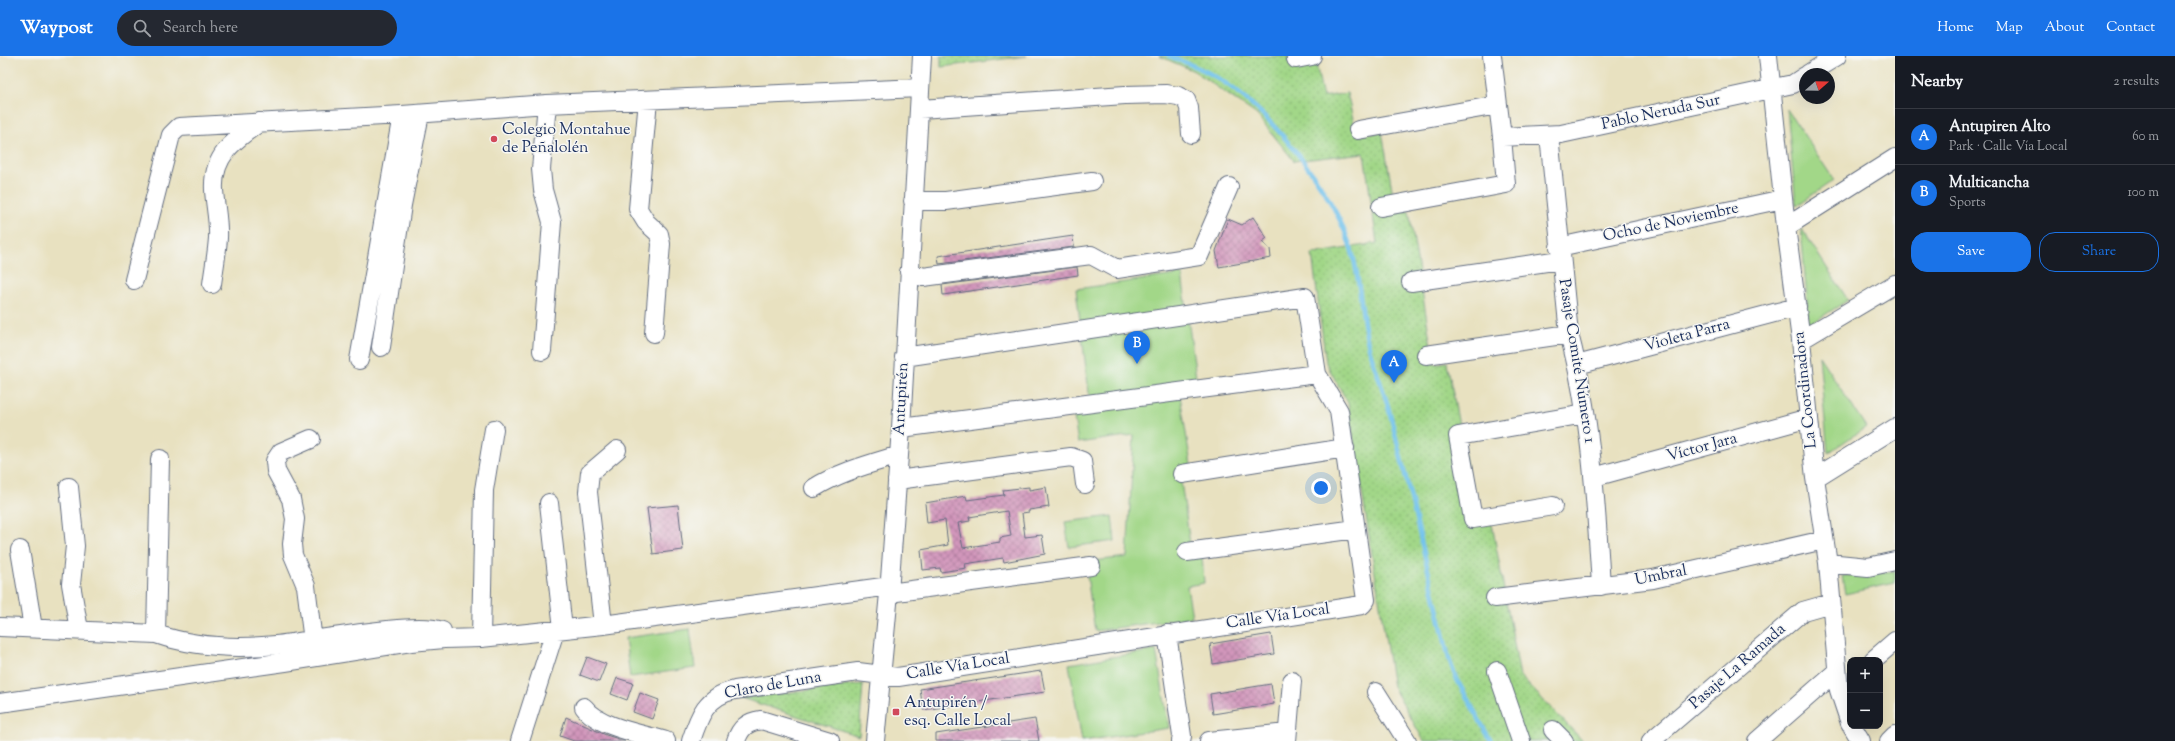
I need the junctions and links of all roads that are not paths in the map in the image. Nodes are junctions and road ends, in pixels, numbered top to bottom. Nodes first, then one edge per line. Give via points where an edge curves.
1 (922, 56) edge
2 (1492, 56) edge
3 (1768, 56) edge
4 (1837, 56) edge
5 (1818, 68) edge
6 (1799, 80) edge
7 (920, 88) junction
8 (1772, 88) junction
9 (648, 100) junction
10 (548, 104) junction
11 (1498, 105) junction
12 (920, 109) junction
13 (420, 114) junction
14 (402, 115) junction
15 (260, 122) junction
16 (1358, 130) dead end
17 (1191, 134) dead end
18 (1549, 135) junction
19 (1502, 137) junction
20 (1895, 158) edge
21 (1092, 181) dead end
22 (1229, 187) dead end
23 (1783, 199) junction
24 (913, 201) junction
25 (1381, 207) dead end
26 (1786, 227) junction
27 (1559, 253) junction
28 (909, 272) junction
29 (134, 280) dead end
30 (1411, 282) dead end
31 (212, 284) dead end
32 (1895, 284) edge
33 (1797, 307) junction
34 (654, 333) dead end
35 (1569, 334) junction
36 (1801, 340) junction
37 (380, 347) dead end
38 (542, 351) dead end
39 (1426, 355) dead end
40 (904, 357) junction
41 (359, 360) dead end
42 (1577, 365) junction
43 (1317, 374) junction
44 (1585, 414) junction
45 (1809, 418) junction
46 (901, 428) junction
47 (1895, 428) edge
48 (494, 429) dead end
49 (311, 439) dead end
50 (1345, 448) junction
51 (617, 450) dead end
52 (899, 455) junction
53 (160, 459) dead end
54 (1182, 474) dead end
55 (1594, 477) junction
56 (1815, 478) junction
57 (897, 480) junction
58 (1085, 484) dead end
59 (68, 487) dead end
60 (814, 488) dead end
61 (549, 504) dead end
62 (1553, 506) dead end
63 (1356, 529) junction
64 (1824, 540) junction
65 (20, 550) dead end
66 (1187, 552) dead end
67 (1895, 561) edge
68 (1828, 563) junction
69 (1091, 566) dead end
70 (1602, 586) junction
71 (889, 590) junction
72 (1495, 598) dead end
73 (1831, 603) junction
74 (603, 626) junction
75 (0, 627) edge
76 (33, 628) junction
77 (79, 630) junction
78 (559, 630) junction
79 (156, 634) junction
80 (1167, 634) junction
81 (481, 638) junction
82 (444, 639) junction
83 (313, 640) junction
84 (1895, 641) edge
85 (1876, 657) edge
86 (1497, 671) dead end
87 (881, 675) junction
88 (1842, 680) edge
89 (1292, 681) dead end
90 (1376, 692) dead end
91 (0, 703) edge
92 (584, 707) dead end
93 (1847, 707) edge
94 (1854, 729) edge
95 (1895, 736) edge
96 (1287, 737) edge
97 (520, 741) edge
98 (666, 741) edge
99 (691, 741) edge
100 (736, 741) edge
101 (830, 741) edge
102 (875, 741) edge
103 (1181, 741) edge
104 (1210, 741) edge
105 (1407, 741) edge
106 (1521, 741) edge
107 (1651, 741) edge
108 (1757, 741) edge
109 (1861, 741) edge
110 (1889, 741) edge

1 - 7 street, Antupirén
2 - 11 street
3 - 8 street, La Coordinadora
4 - 5 street
6 - 8 street, Pablo Neruda Sur via 1793,84
7 - 9 street
7 - 12 street, Antupirén
8 - 18 street, Pablo Neruda Sur
8 - 23 street, La Coordinadora
9 - 10 street
9 - 34 street via 638,209 646,222 659,234 661,244
10 - 13 street
10 - 38 street via 541,169 543,190 552,222
11 - 16 street
11 - 19 street
12 - 17 street via 1125,94 1166,94 1186,100
12 - 24 street, Antupirén
13 - 14 street
13 - 37 street via 402,205
14 - 15 street
14 - 41 street
15 - 29 street via 179,126 171,135
15 - 31 street via 232,143 216,170 214,188 218,238
18 - 19 street, Pablo Neruda Sur
18 - 27 street, Pasaje Comité Número 1
19 - 25 street via 1506,184
20 - 26 street
21 - 24 street via 946,200
22 - 28 street via 1199,256 1117,269 1091,255 923,277
23 - 26 street, La Coordinadora
23 - 27 street, Ocho de Noviembre
24 - 28 street, Antupirén
26 - 33 street, La Coordinadora
27 - 30 street, Ocho de Noviembre
27 - 35 street, Pasaje Comité Número 1
28 - 40 street, Antupirén
32 - 36 street
33 - 36 street, La Coordinadora
33 - 42 street, Violeta Parra
35 - 39 street
35 - 42 street, Pasaje Comité Número 1
36 - 45 street, La Coordinadora
40 - 43 street, Calle Vía Local via 1305,297
40 - 46 street, Antupirén
42 - 44 street, Pasaje Comité Número 1
43 - 46 street
43 - 50 street, Calle Vía Local via 1339,411
44 - 55 street, Pasaje Comité Número 1
44 - 62 street via 1458,436 1473,519
45 - 55 street, Víctor Jara
45 - 56 street, La Coordinadora
46 - 52 street, Antupirén
47 - 56 street
48 - 81 street via 484,490
49 - 83 street via 280,452 275,461 276,471 291,499 295,519 293,555 306,586
50 - 54 street
50 - 63 street, Calle Vía Local
51 - 74 street via 590,474 588,492
52 - 57 street, Antupirén
52 - 60 street via 825,481
53 - 79 street
55 - 70 street, Pasaje Comité Número 1
56 - 64 street, La Coordinadora
57 - 58 street via 1071,457 1082,461
57 - 71 street, Antupirén
59 - 77 street via 75,546 71,584
61 - 78 street
63 - 66 street
63 - 80 street, Calle Vía Local via 1366,600 1362,605
64 - 68 street, La Coordinadora
64 - 70 street, Umbral via 1653,579
65 - 76 street
67 - 68 street via 1868,567
68 - 73 street, La Coordinadora
69 - 71 street
70 - 72 street, Umbral
71 - 74 street
71 - 87 street, Antupirén
73 - 88 street, La Coordinadora
73 - 107 street, Pasaje La Ramada via 1803,611
74 - 78 street
75 - 76 street
76 - 77 street
77 - 79 street
78 - 81 street
78 - 97 street
79 - 83 street via 180,642 224,646 275,646
80 - 87 street, Calle Vía Local via 898,677
80 - 103 street
81 - 82 street
82 - 83 street via 442,631 436,628 410,628
82 - 91 street
84 - 85 street
86 - 106 street
87 - 99 street, Claro de Luna via 858,672 726,692 706,706 698,718
87 - 102 street, Antupirén
88 - 93 street, La Coordinadora
88 - 108 street
89 - 96 street
90 - 105 street
92 - 98 street via 591,716 602,721
94 - 109 street
95 - 110 street
96 - 104 street
100 - 101 street via 743,727 761,720

